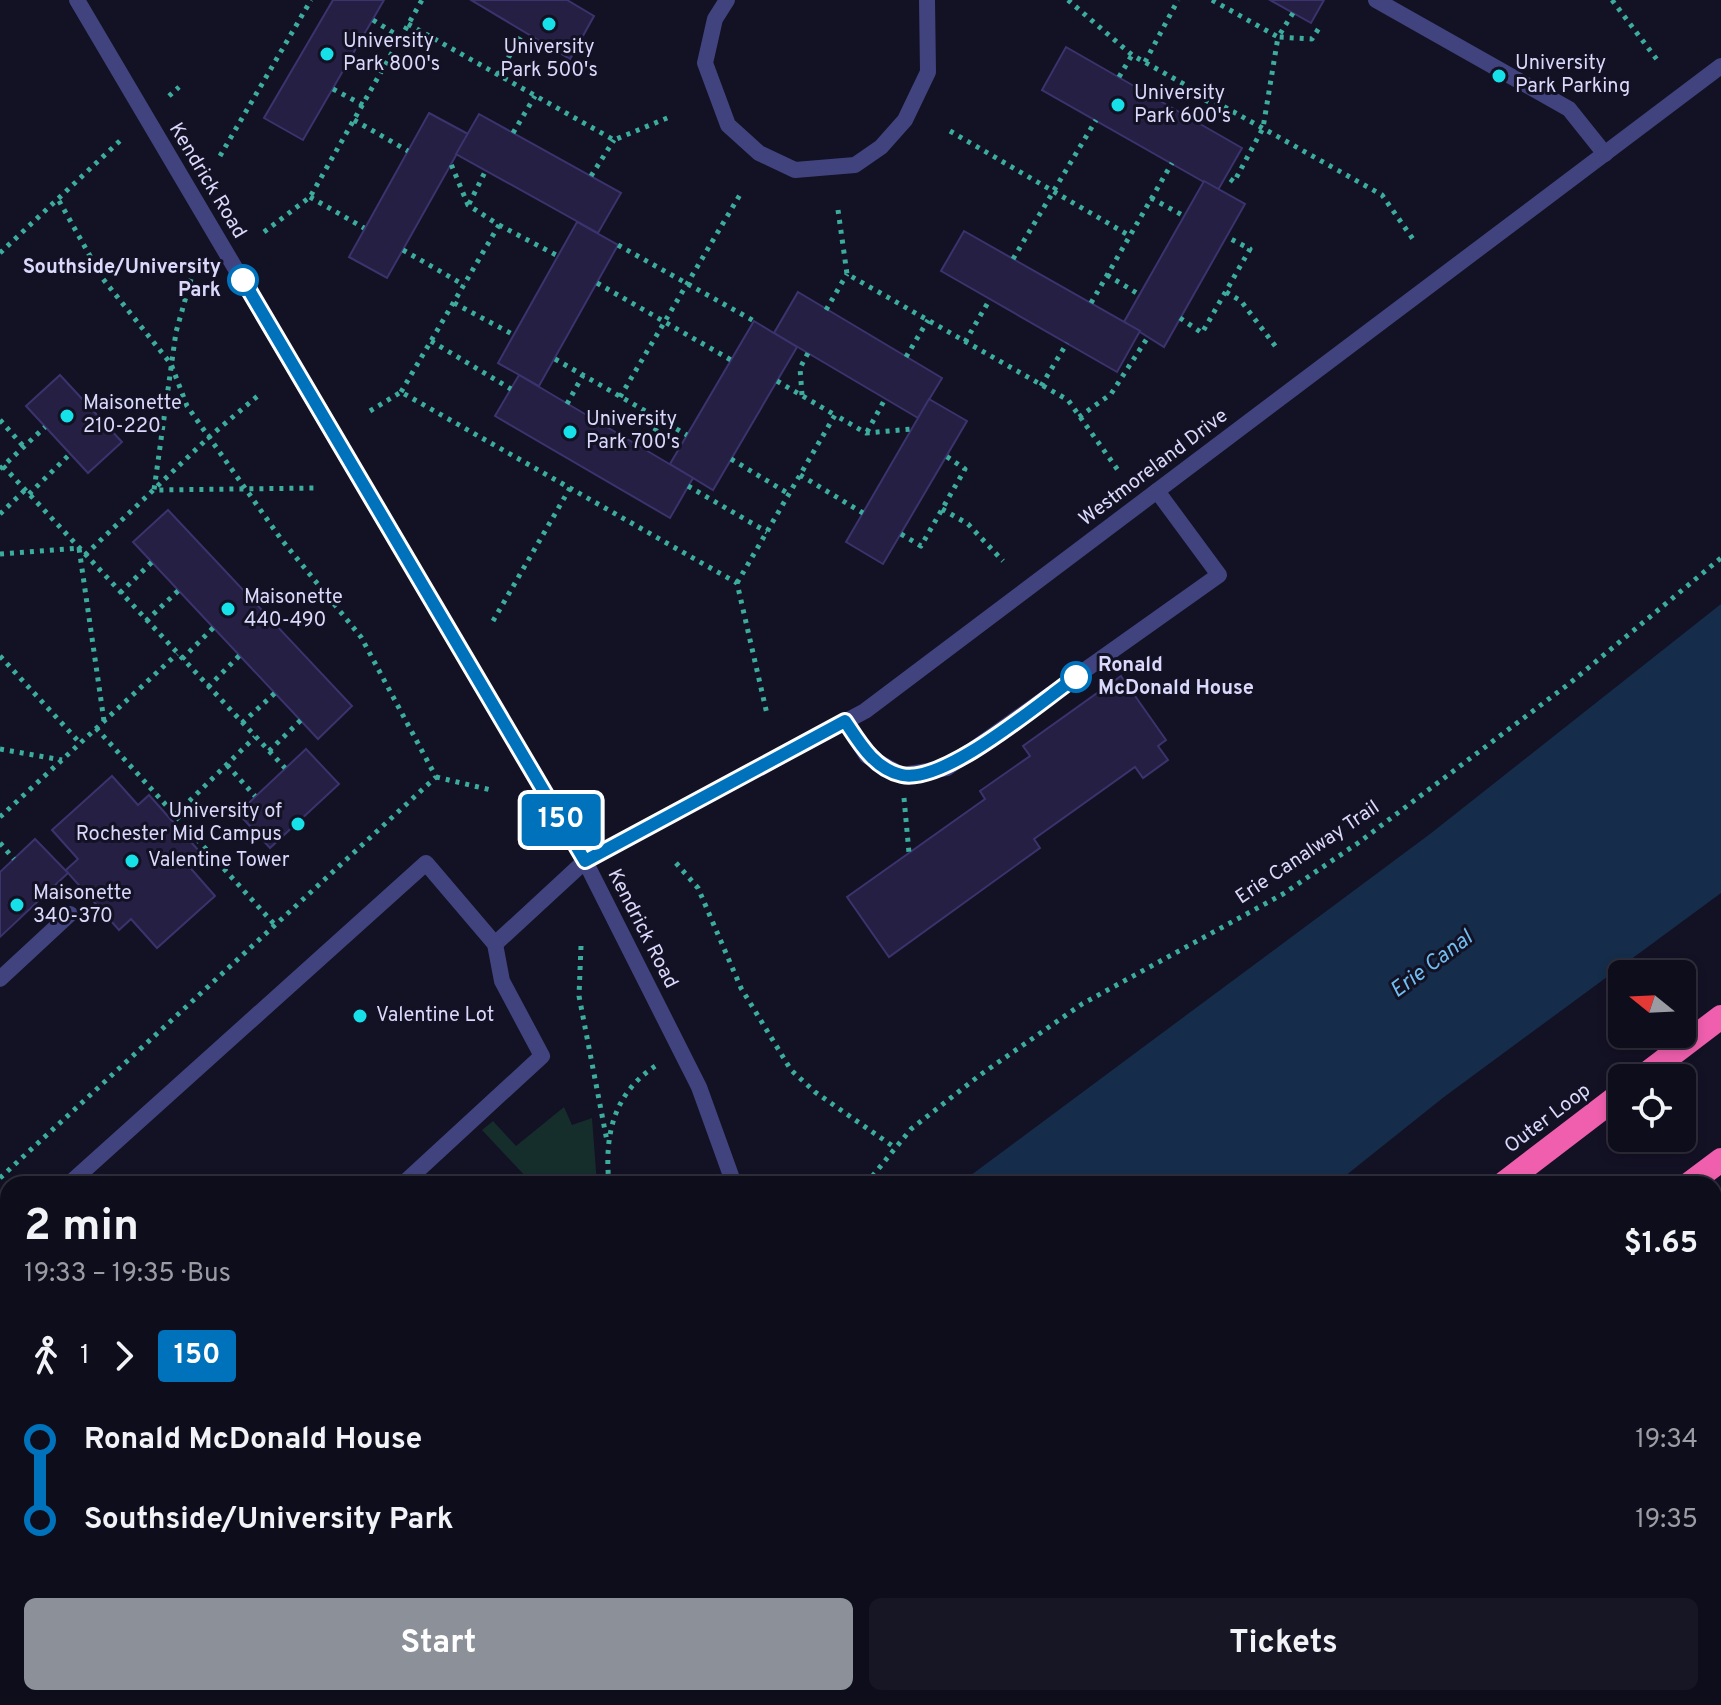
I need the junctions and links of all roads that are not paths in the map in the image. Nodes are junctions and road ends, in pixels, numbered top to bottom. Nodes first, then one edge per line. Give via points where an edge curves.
1 (77, 0) edge
2 (727, 0) edge
3 (927, 0) edge
4 (1376, 0) edge
5 (1721, 66) edge
6 (1605, 154) junction
7 (1157, 491) junction
8 (845, 721) junction
9 (585, 861) junction
10 (70, 914) dead end
11 (495, 944) junction
12 (0, 979) edge
13 (1721, 1017) edge
14 (1659, 1064) edge
15 (1608, 1104) edge
16 (1721, 1160) edge
17 (78, 1176) edge
18 (412, 1176) edge
19 (731, 1176) edge
20 (1513, 1176) edge
21 (1700, 1176) edge

1 - 9 street, Kendrick Road
2 - 3 street via 715,19 705,63 728,125 759,153 795,170 855,165 881,147 905,120 928,72
4 - 6 street via 1569,109
5 - 6 street, Westmoreland Drive
6 - 7 street, Westmoreland Drive
7 - 8 street, Westmoreland Drive
7 - 8 street via 1219,575 947,768 902,775 867,756
8 - 9 street, Westmoreland Drive
9 - 11 street, Westmoreland Drive
9 - 19 street, Kendrick Road via 682,1052
10 - 12 street
11 - 17 street via 426,863
11 - 18 street via 502,981 542,1056
13 - 14 highway
15 - 20 highway, Outer Loop
16 - 21 highway

